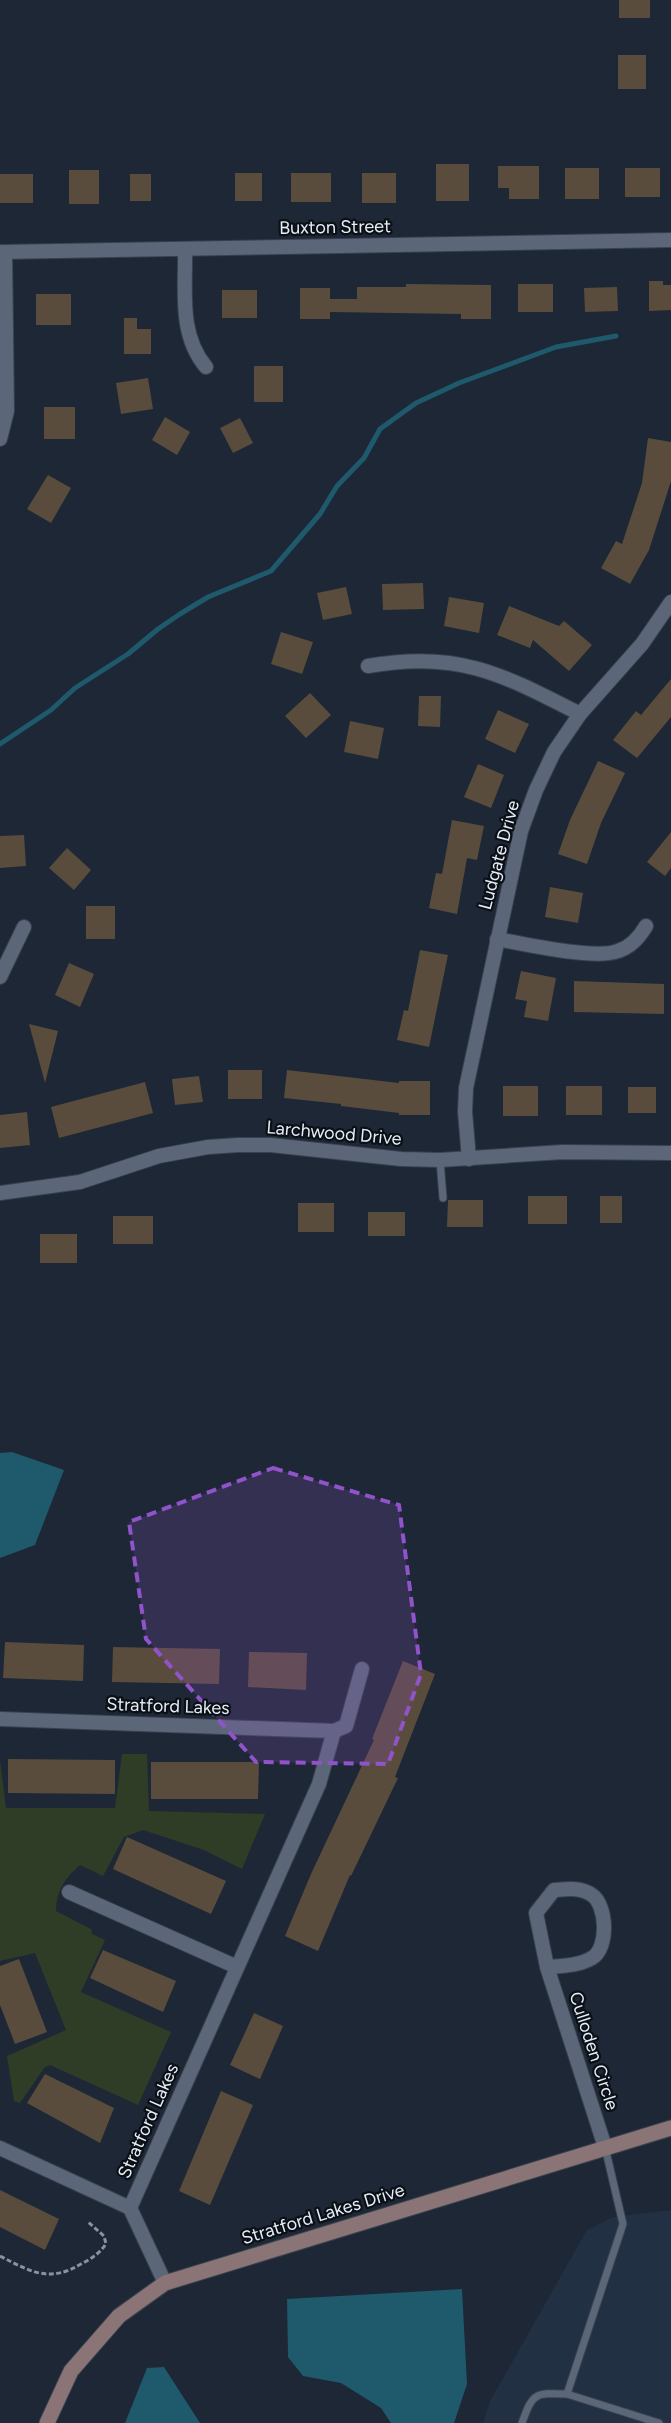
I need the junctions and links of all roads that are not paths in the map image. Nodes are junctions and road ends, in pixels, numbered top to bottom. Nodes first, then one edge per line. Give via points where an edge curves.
1 (671, 240) edge
2 (186, 249) junction
3 (2, 252) edge
4 (206, 367) dead end
5 (0, 439) edge
6 (671, 602) edge
7 (368, 666) dead end
8 (580, 714) junction
9 (646, 926) dead end
10 (24, 927) dead end
11 (497, 938) junction
12 (0, 977) edge
13 (671, 1153) edge
14 (469, 1159) junction
15 (440, 1160) junction
16 (0, 1193) edge
17 (444, 1198) dead end
18 (362, 1668) dead end
19 (0, 1719) edge
20 (334, 1731) junction
21 (69, 1892) dead end
22 (237, 1967) junction
23 (547, 1967) junction
24 (671, 2128) edge
25 (605, 2147) junction
26 (0, 2148) edge
27 (130, 2208) junction
28 (165, 2283) junction
29 (567, 2394) junction
30 (48, 2423) edge
31 (522, 2423) edge
32 (659, 2423) edge

1 - 2 street, Buxton Street
2 - 3 street, Buxton Street
2 - 4 street via 186,328 192,346
3 - 5 street via 7,411
6 - 8 street, Ludgate Drive via 642,644
7 - 8 street via 422,660 486,670 514,680
8 - 11 street, Ludgate Drive via 554,752 536,790 521,831
9 - 11 street via 630,946 616,952 562,950
10 - 12 street
11 - 14 street, Ludgate Drive via 466,1088
13 - 14 street, Larchwood Drive via 563,1152
14 - 15 street, Larchwood Drive
15 - 16 street, Larchwood Drive via 400,1159 271,1145 208,1147 159,1156 80,1182
15 - 17 lane
18 - 20 street, Stratford Lakes via 346,1726
19 - 20 street, Stratford Lakes
20 - 22 street, Stratford Lakes via 319,1784
21 - 22 street
22 - 27 street, Stratford Lakes
23 - 23 street, Culloden Circle via 572,1965 594,1957 604,1940 603,1915 594,1896 578,1889 554,1890 536,1913
23 - 25 street, Culloden Circle
24 - 25 street, Stratford Lakes Drive
25 - 28 street, Stratford Lakes Drive
25 - 29 lane via 623,2224
26 - 27 street, Stratford Lakes
27 - 28 street
28 - 30 street, Stratford Lakes Drive via 119,2316 72,2371
29 - 31 lane via 542,2393 529,2402
29 - 32 lane

